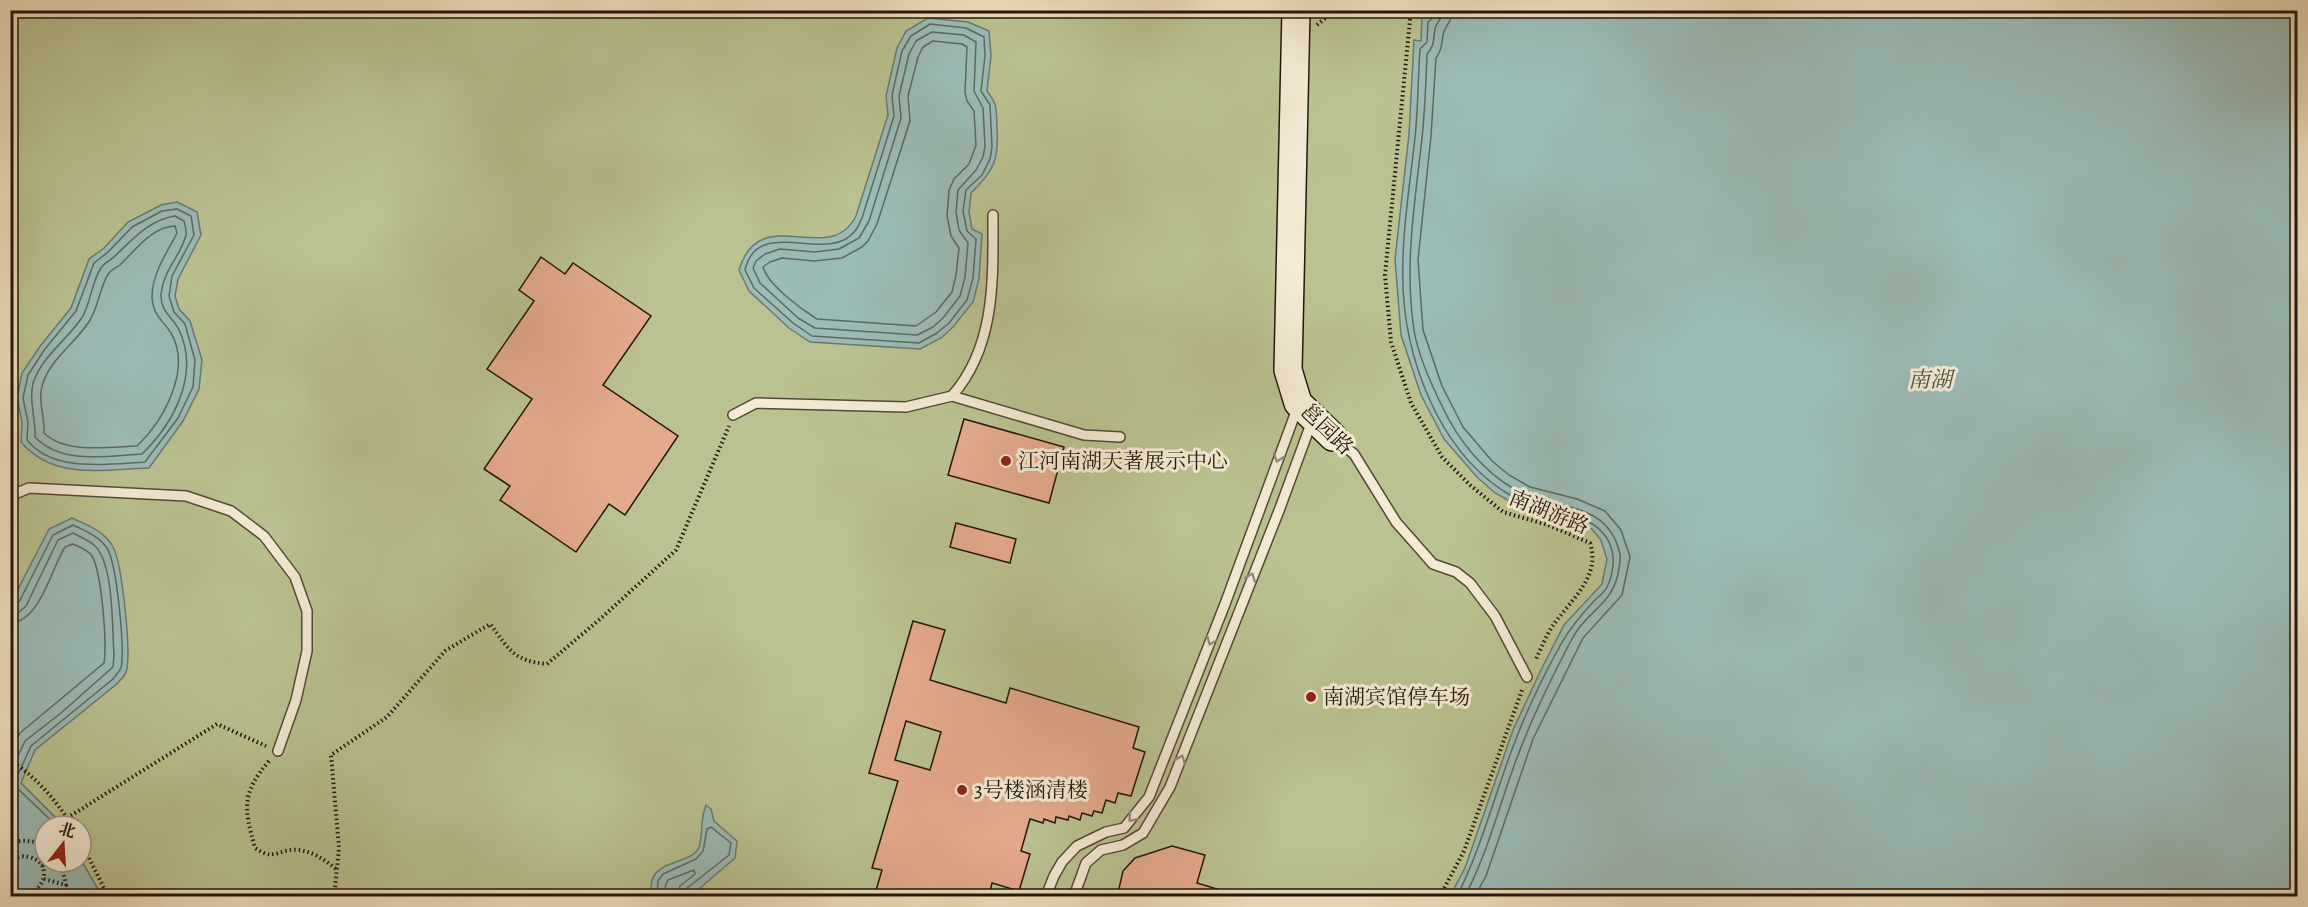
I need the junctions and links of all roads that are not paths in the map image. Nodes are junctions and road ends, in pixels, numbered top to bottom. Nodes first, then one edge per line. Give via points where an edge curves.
1 (1296, 10) edge
2 (993, 215) dead end
3 (952, 396) junction
4 (1306, 411) junction
5 (733, 415) road end
6 (1120, 437) dead end
7 (1333, 437) joint
8 (10, 496) edge
9 (1527, 677) road end
10 (278, 751) road end
11 (1046, 897) edge
12 (1074, 897) edge

1 - 4 street, 邕园路 via 1288,370
2 - 3 lane via 987,327 974,364
3 - 5 lane via 906,407 756,403
3 - 6 lane via 1084,435
4 - 7 street, 邕园路
4 -> 11 lane via 1149,797 1124,828 1077,846 1058,869
12 -> 4 lane via 1086,863 1101,850 1123,845 1143,833 1170,787 1280,508
7 - 9 lane, 邕园路 via 1354,454 1396,522 1433,564 1456,572 1470,584 1495,616
8 - 10 lane via 29,488 186,496 231,511 264,536 295,577 307,611 307,651 301,681

